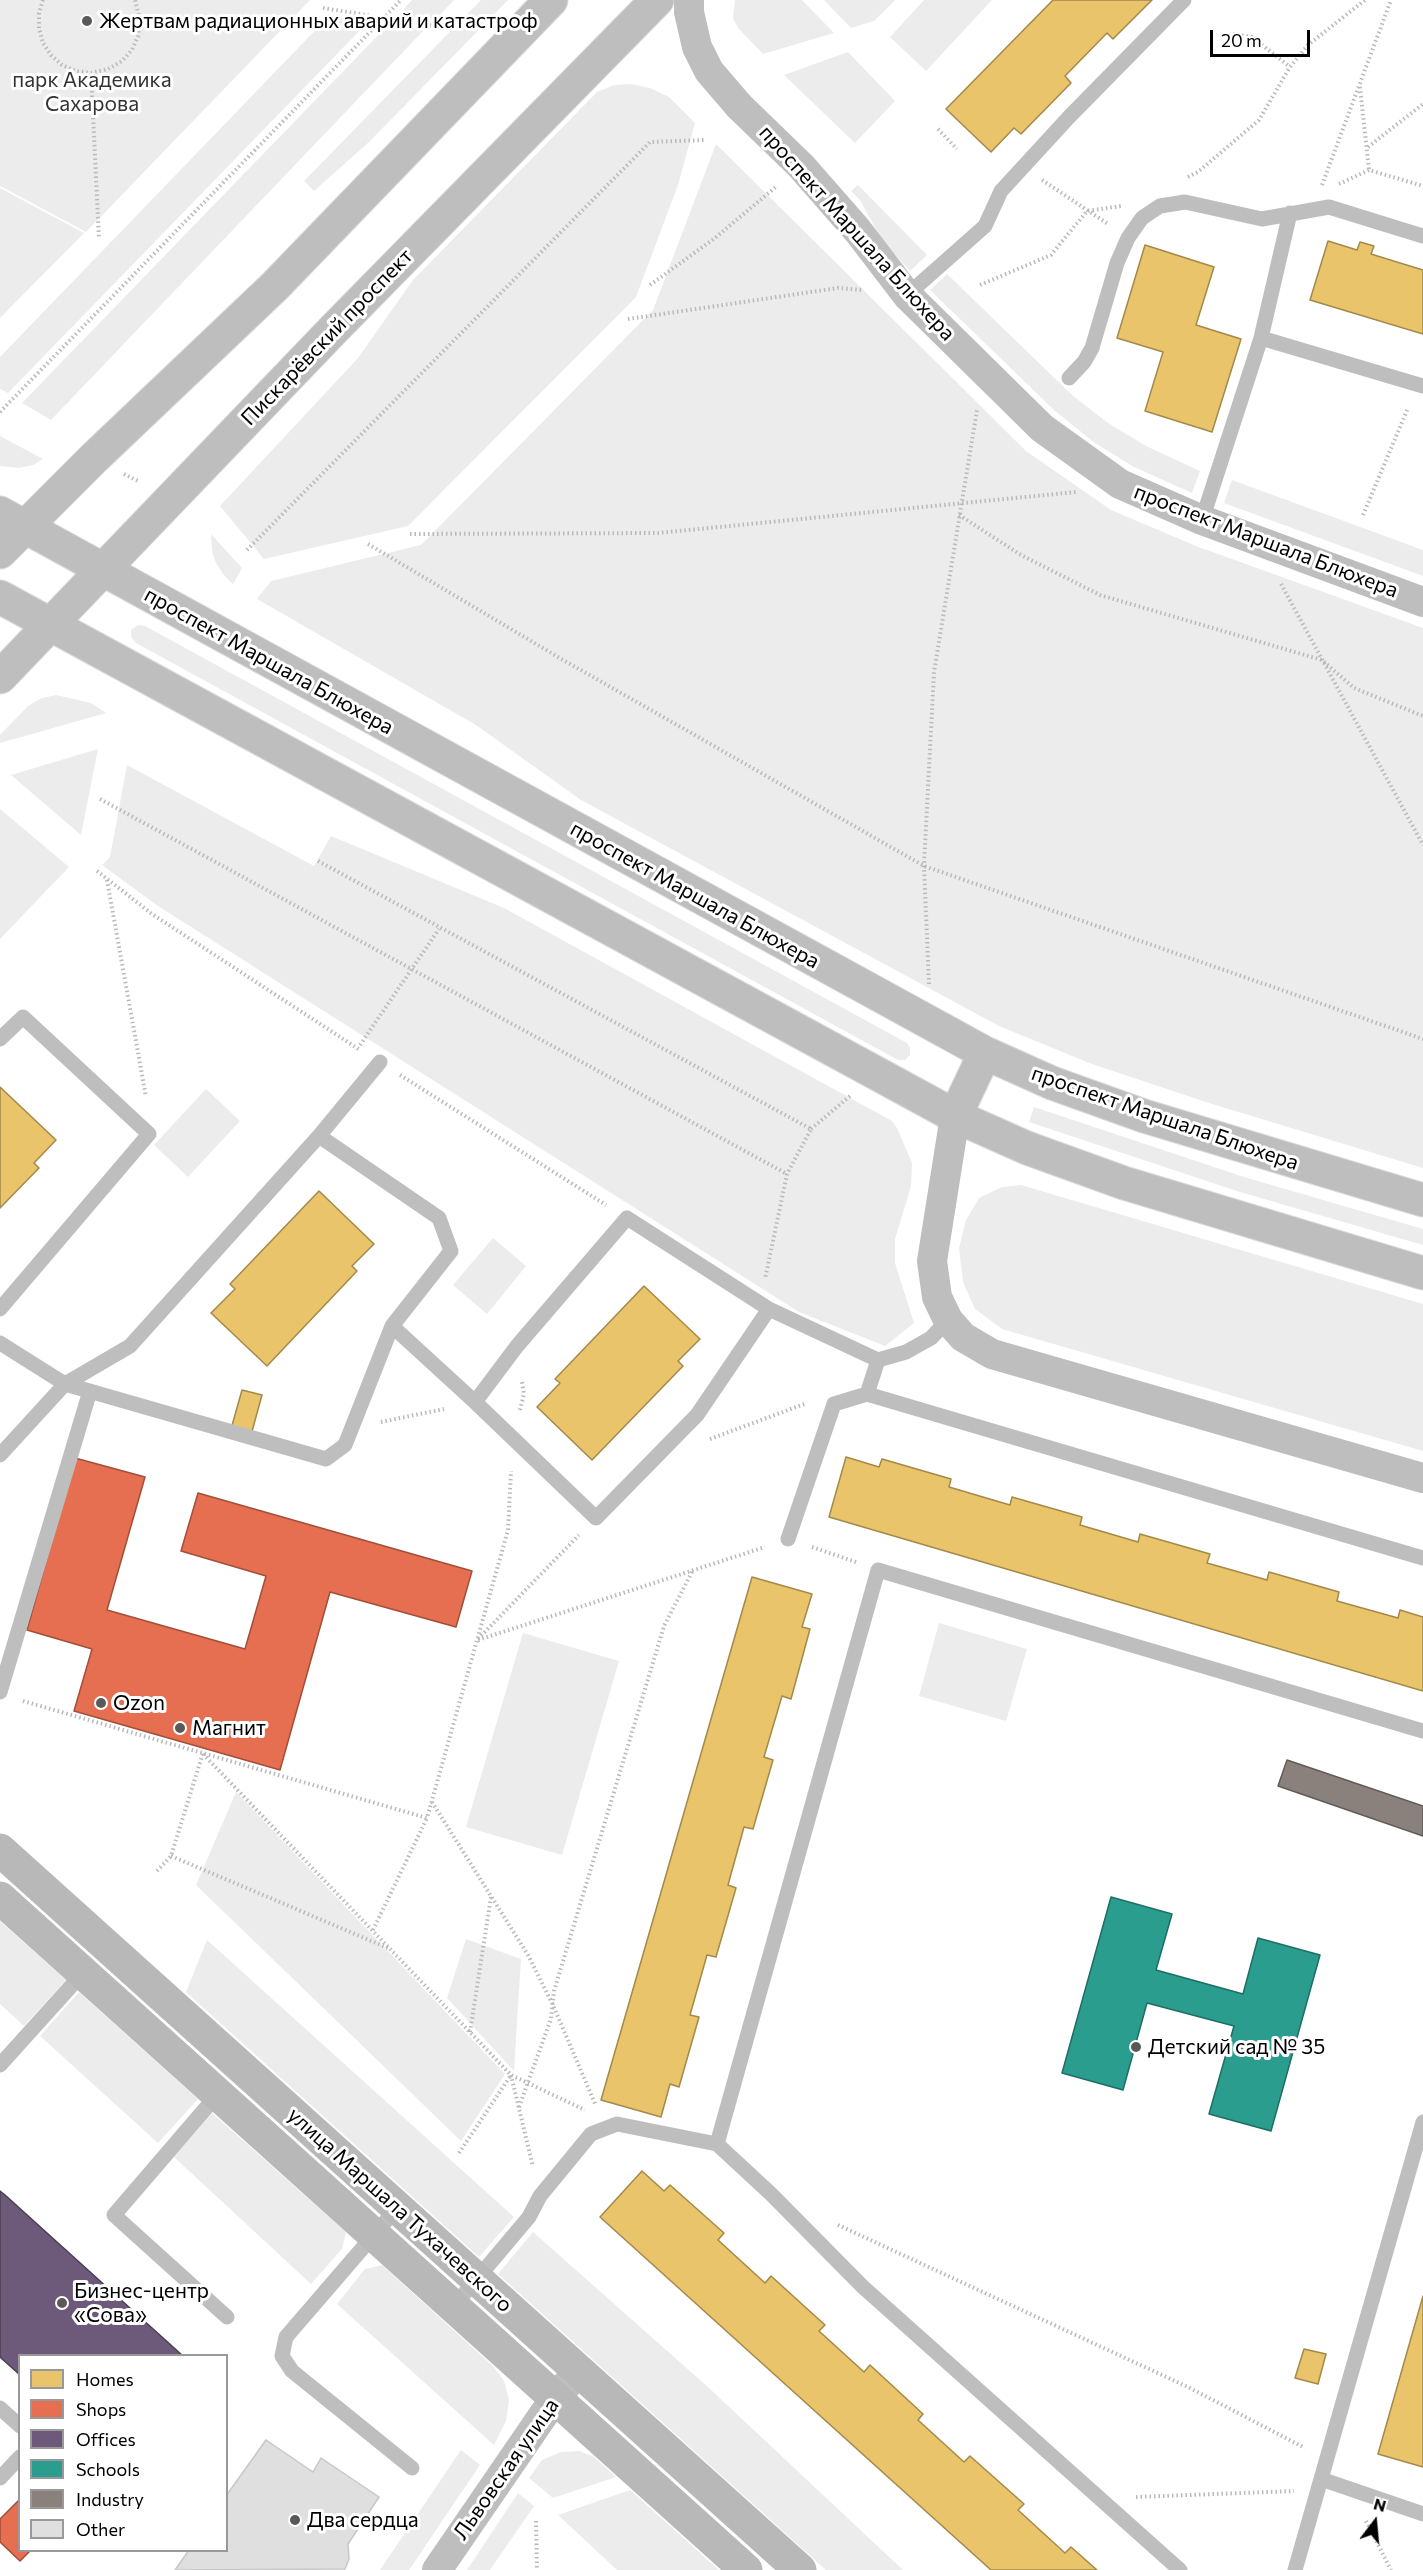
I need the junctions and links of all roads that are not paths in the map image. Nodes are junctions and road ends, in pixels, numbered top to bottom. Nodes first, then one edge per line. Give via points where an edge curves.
1 (551, 0) edge
2 (657, 0) edge
3 (689, 0) edge
4 (1184, 0) edge
5 (1290, 213) junction
6 (1423, 236) edge
7 (907, 295) junction
8 (1261, 338) junction
9 (1069, 378) dead end
10 (1420, 386) edge
11 (13, 520) edge
12 (1202, 520) junction
13 (0, 552) edge
14 (102, 569) junction
15 (0, 597) edge
16 (1423, 602) edge
17 (49, 625) junction
18 (0, 677) edge
19 (0, 1040) edge
20 (985, 1053) junction
21 (380, 1062) road end
22 (955, 1116) junction
23 (319, 1136) junction
24 (1423, 1200) edge
25 (1423, 1273) edge
26 (764, 1306) junction
27 (0, 1309) edge
28 (948, 1320) junction
29 (392, 1326) junction
30 (0, 1343) edge
31 (878, 1360) junction
32 (65, 1384) junction
33 (90, 1391) junction
34 (867, 1394) junction
35 (475, 1402) junction
36 (0, 1455) edge
37 (1423, 1478) edge
38 (788, 1539) road end
39 (1423, 1558) edge
40 (0, 1692) edge
41 (1423, 1731) edge
42 (0, 1850) edge
43 (0, 1898) edge
44 (83, 1973) junction
45 (0, 2065) edge
46 (218, 2094) junction
47 (1423, 2122) edge
48 (717, 2144) junction
49 (398, 2207) junction
50 (374, 2233) junction
51 (478, 2279) junction
52 (454, 2306) junction
53 (227, 2317) dead end
54 (579, 2371) junction
55 (555, 2398) junction
56 (0, 2408) edge
57 (18, 2424) edge
58 (18, 2459) edge
59 (412, 2468) dead end
60 (0, 2478) edge
61 (1320, 2484) junction
62 (1423, 2514) edge
63 (436, 2570) edge
64 (746, 2570) edge
65 (800, 2570) edge
66 (1180, 2570) edge
67 (1295, 2570) edge

1 - 11 main road via 275,286 94,458
2 - 14 main road, Пискарёвский проспект
3 - 7 street, проспект Маршала Блюхера via 697,47 709,71 801,166
4 - 7 lane via 1022,167 1001,191 985,226
5 - 6 lane via 1329,207
5 - 8 lane
5 - 9 lane via 1262,219 1185,202 1160,206 1142,218 1117,263 1092,348
7 - 12 street, проспект Маршала Блюхера via 1042,428 1120,484
8 - 10 lane
8 - 12 lane
11 - 13 main road
11 - 14 main road, проспект Маршала Блюхера
12 - 16 street, проспект Маршала Блюхера
14 - 17 main road, Пискарёвский проспект
14 - 20 main road, проспект Маршала Блюхера
15 - 17 main road
17 - 18 main road, Пискарёвский проспект
17 - 22 main road
19 - 27 lane via 23,1017 149,1134
20 - 22 main road
20 - 24 main road, проспект Маршала Блюхера via 1052,1083 1144,1116
21 - 23 lane
22 - 25 main road via 1027,1148 1124,1183
22 - 28 street via 932,1261 937,1297
23 - 29 lane via 439,1218 451,1251
23 - 32 lane via 130,1346
26 - 31 lane
26 - 35 lane via 627,1218 517,1346
26 - 35 lane via 697,1415 596,1518
28 - 31 lane via 923,1343
28 - 37 street via 963,1337 992,1354
29 - 33 lane via 345,1445 326,1458
29 - 35 lane
30 - 32 lane
31 - 34 lane
32 - 33 lane
32 - 36 lane
33 - 40 lane
34 - 38 lane via 834,1404
34 - 39 lane
41 - 48 lane via 878,1569
42 - 49 street, улица Маршала Тухачевского
43 - 44 street, улица Маршала Тухачевского
44 - 45 lane
44 - 46 street, улица Маршала Тухачевского
46 - 50 street, улица Маршала Тухачевского
46 - 53 lane via 114,2215
47 - 61 lane
48 - 51 lane via 617,2124 591,2134
48 - 66 lane via 863,2287
49 - 50 lane
49 - 51 street, улица Маршала Тухачевского
50 - 52 street, улица Маршала Тухачевского
50 - 59 lane via 286,2337 282,2355 292,2371
51 - 52 lane
51 - 54 street, улица Маршала Тухачевского
52 - 55 street, улица Маршала Тухачевского
54 - 55 street, Львовская улица
54 - 65 street, улица Маршала Тухачевского
55 - 63 street, Львовская улица
55 - 64 street, улица Маршала Тухачевского
56 - 57 lane
58 - 60 lane
61 - 62 lane via 1349,2488
61 - 67 lane

